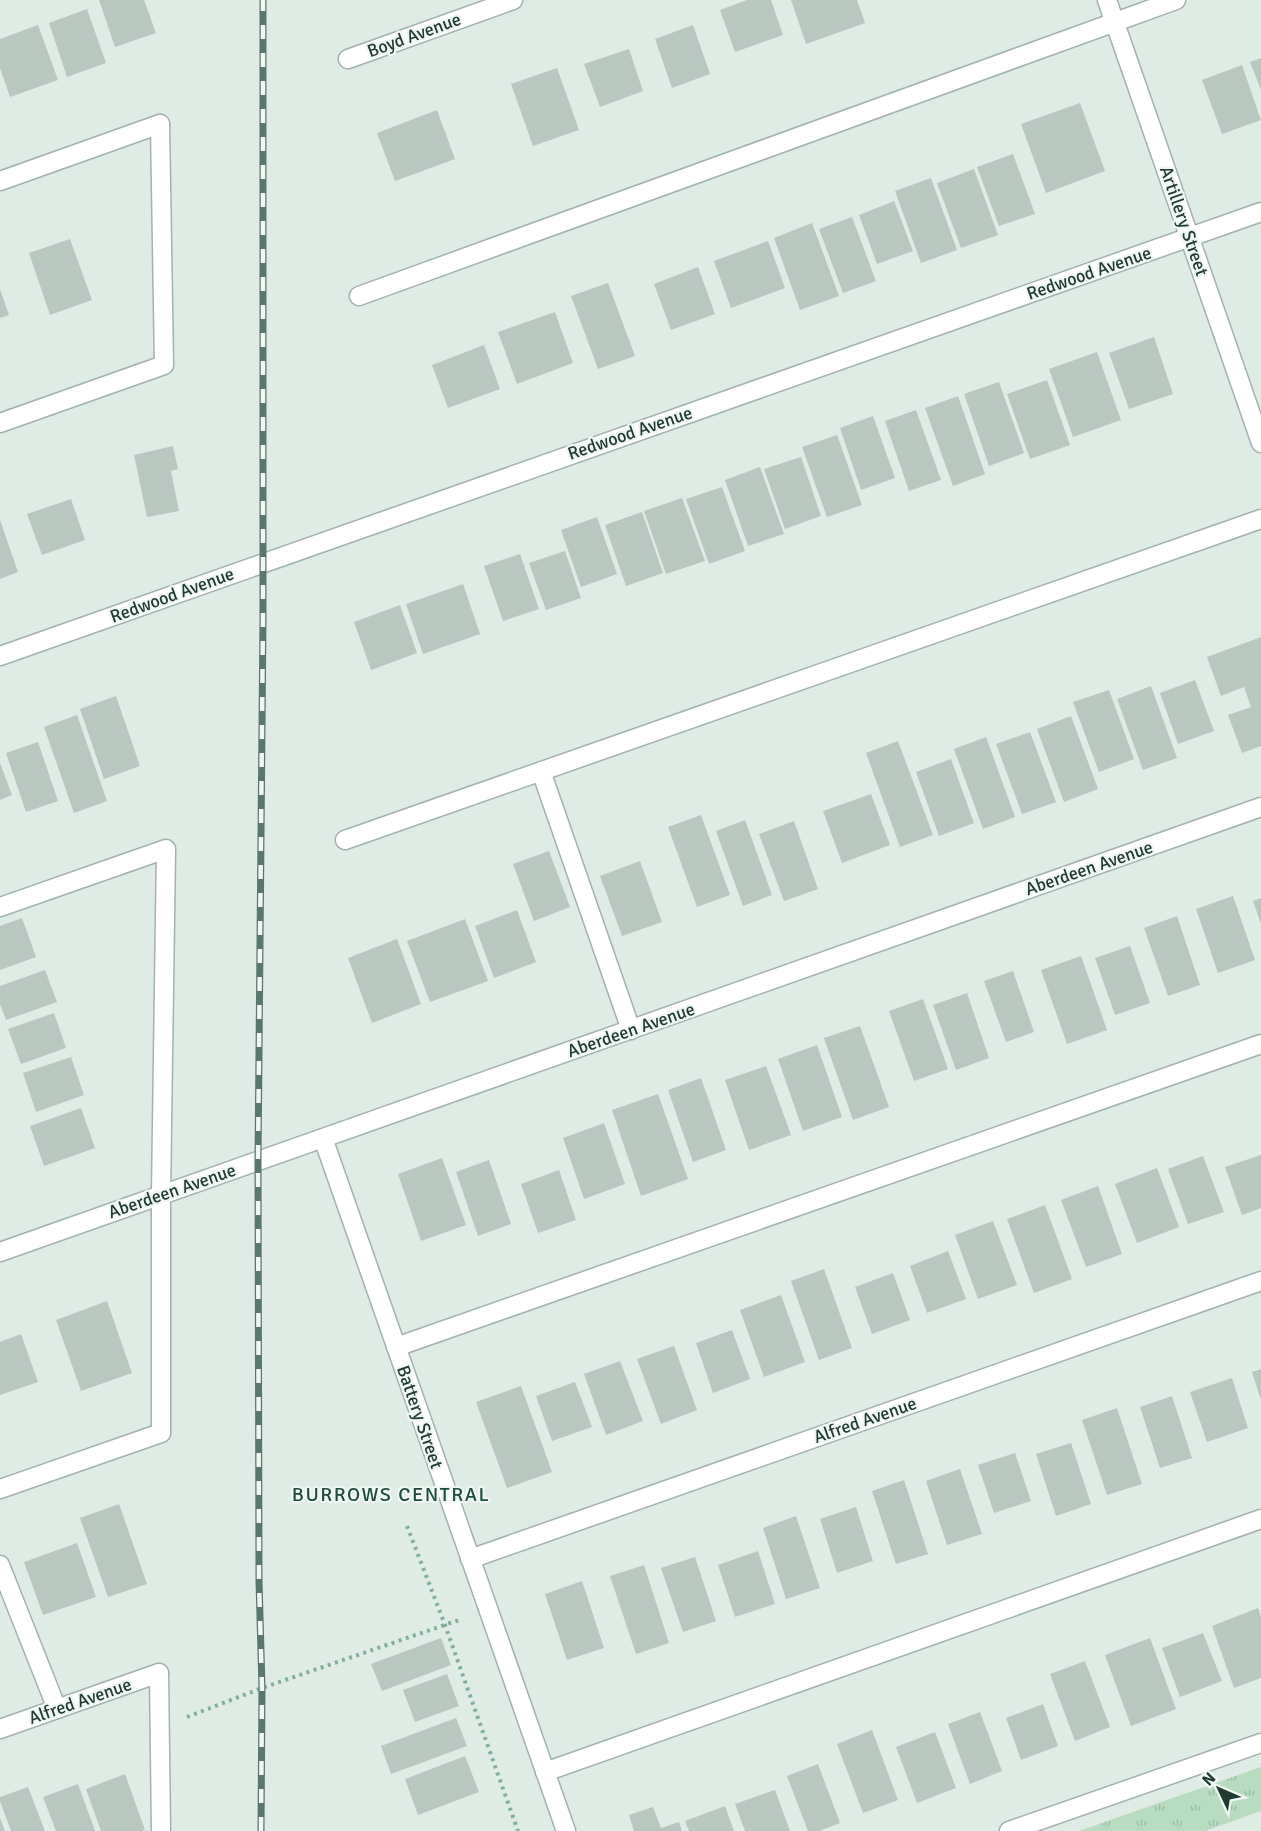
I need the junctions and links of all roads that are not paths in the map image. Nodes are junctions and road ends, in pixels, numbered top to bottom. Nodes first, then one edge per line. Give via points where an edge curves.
1 (513, 0) edge
2 (1107, 0) edge
3 (1176, 0) edge
4 (1114, 22) junction
5 (348, 58) dead end
6 (0, 181) edge
7 (1261, 212) edge
8 (1190, 238) junction
9 (359, 296) dead end
10 (0, 423) edge
11 (1261, 443) edge
12 (1261, 519) edge
13 (0, 656) edge
14 (541, 771) junction
15 (1261, 807) edge
16 (345, 840) dead end
17 (0, 907) edge
18 (631, 1030) junction
19 (1261, 1044) edge
20 (323, 1138) junction
21 (161, 1195) junction
22 (0, 1252) edge
23 (1261, 1281) edge
24 (396, 1347) junction
25 (0, 1489) edge
26 (1261, 1519) edge
27 (470, 1559) junction
28 (0, 1565) edge
29 (57, 1709) junction
30 (0, 1729) edge
31 (1261, 1743) edge
32 (545, 1772) junction
33 (161, 1831) edge
34 (566, 1831) edge
35 (1009, 1831) edge

1 - 5 street, Boyd Avenue
2 - 4 street, Artillery Street
3 - 4 street
4 - 8 street, Artillery Street
4 - 9 street
6 - 10 street via 160,124 164,365
7 - 8 street, Redwood Avenue
8 - 11 street, Artillery Street
8 - 13 street, Redwood Avenue
12 - 14 street
14 - 16 street
14 - 18 street
15 - 18 street, Aberdeen Avenue
17 - 21 street via 166,849
18 - 20 street, Aberdeen Avenue
19 - 24 street
20 - 21 street, Aberdeen Avenue
20 - 24 street, Battery Street
21 - 22 street, Aberdeen Avenue
21 - 25 street via 161,1432
23 - 27 street, Alfred Avenue
24 - 27 street, Battery Street
26 - 32 street
27 - 32 street, Battery Street
28 - 29 street
29 - 30 street, Alfred Avenue
29 - 33 street, Alfred Avenue via 159,1673
31 - 35 street
32 - 34 street, Battery Street

